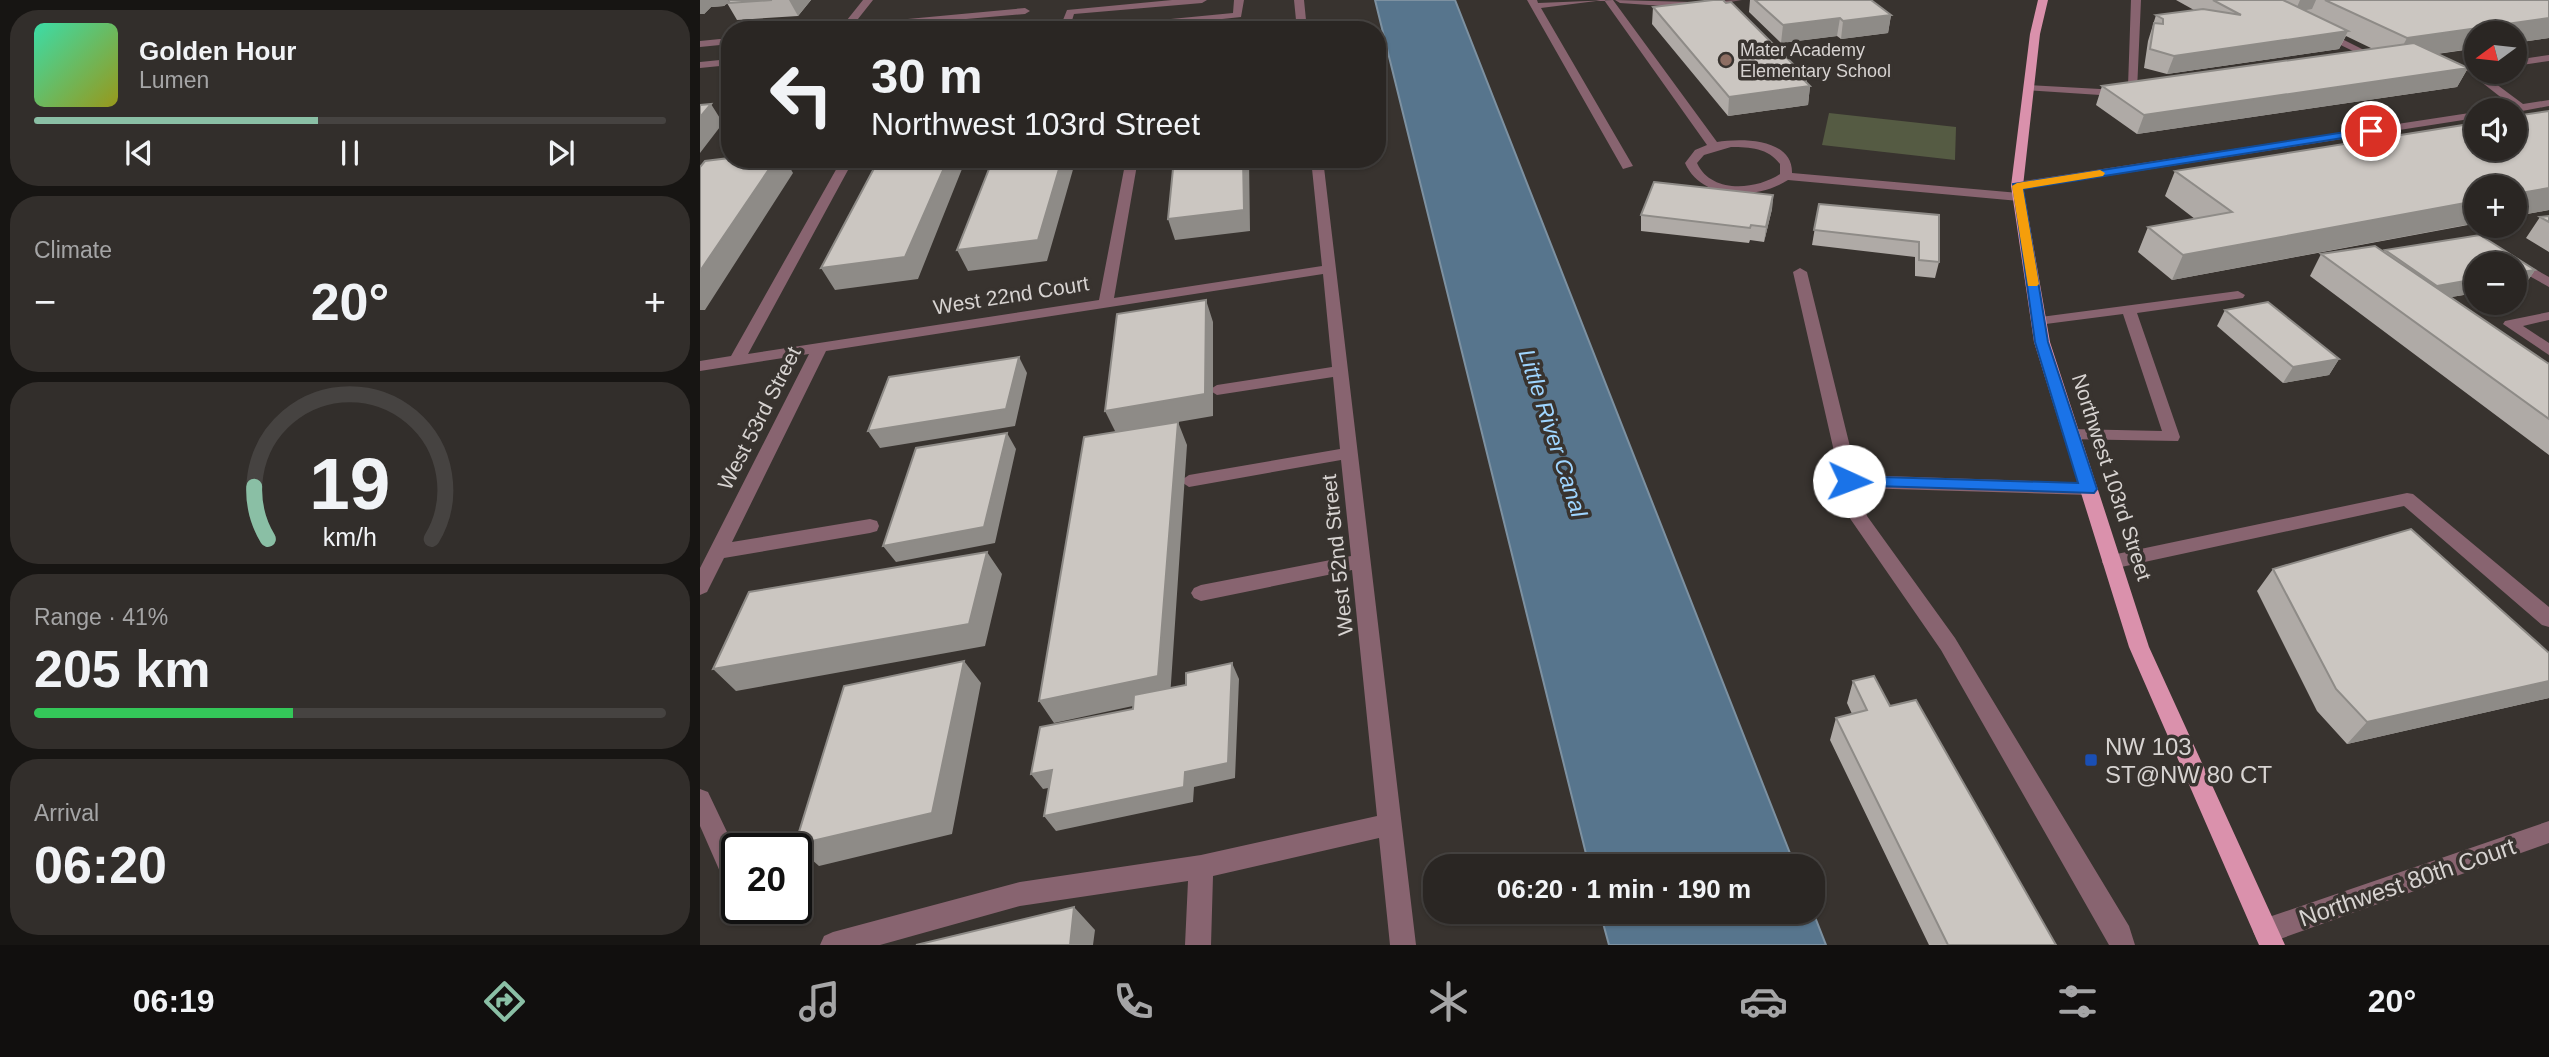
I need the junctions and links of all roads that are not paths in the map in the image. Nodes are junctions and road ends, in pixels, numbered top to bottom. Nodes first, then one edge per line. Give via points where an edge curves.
1 (868, 0) edge
2 (1202, 0) edge
3 (1238, 0) edge
4 (1299, 0) edge
5 (1599, 0) edge
6 (1608, 0) edge
7 (1620, 0) edge
8 (1737, 0) edge
9 (2043, 0) edge
10 (2136, 0) edge
11 (1533, 3) edge
12 (1025, 11) dead end
13 (851, 21) edge
14 (925, 21) edge
15 (1067, 21) edge
16 (1178, 21) edge
17 (1301, 21) edge
18 (2304, 24) edge
19 (721, 42) edge
20 (700, 44) edge
21 (2338, 57) edge
22 (2549, 58) edge
23 (2527, 61) edge
24 (721, 63) edge
25 (700, 65) edge
26 (2490, 84) edge
27 (2147, 86) edge
28 (2029, 88) junction
29 (2133, 89) junction
30 (2509, 98) edge
31 (2549, 103) edge
32 (2527, 107) edge
33 (2464, 117) edge
34 (1713, 145) junction
35 (1627, 166) dead end
36 (843, 168) edge
37 (1130, 168) edge
38 (1318, 168) edge
39 (1786, 176) junction
40 (2018, 191) junction
41 (1329, 269) junction
42 (2527, 269) edge
43 (1800, 272) dead end
44 (2549, 283) edge
45 (2238, 295) dead end
46 (1106, 301) junction
47 (2128, 309) junction
48 (2549, 316) edge
49 (2038, 321) junction
50 (821, 346) junction
51 (2549, 350) edge
52 (737, 359) junction
53 (700, 366) edge
54 (1340, 371) junction
55 (1217, 390) dead end
56 (2071, 435) junction
57 (1349, 453) junction
58 (1189, 481) dead end
59 (1849, 481) junction
60 (2088, 489) junction
61 (870, 526) dead end
62 (717, 552) junction
63 (1361, 561) junction
64 (2112, 562) junction
65 (700, 587) edge
66 (1201, 593) dead end
67 (2549, 618) edge
68 (700, 800) edge
69 (1390, 824) junction
70 (2549, 832) edge
71 (721, 846) edge
72 (1201, 867) junction
73 (2269, 938) edge
74 (832, 945) edge
75 (1198, 945) edge
76 (1404, 945) edge
77 (2122, 945) edge

1 - 13 street
2 - 15 street via 1070,12
3 - 16 street via 1238,15
4 - 17 street
5 - 11 street
6 - 34 street
7 - 8 street via 1692,5
9 - 28 main road, Northwest 103rd Street
10 - 29 street
11 - 35 street
12 - 14 street
18 - 21 street via 2365,53
19 - 20 street
22 - 23 street
24 - 25 street
26 - 30 street
27 - 29 street
28 - 29 street
28 - 40 main road, Northwest 103rd Street
31 - 32 street
33 - 40 street
34 - 39 street via 1742,143 1769,149 1787,161
34 - 39 street via 1690,163 1708,183 1754,189
36 - 52 street
37 - 46 street
38 - 41 street, West 52nd Street
39 - 40 street
40 - 49 main road, Northwest 103rd Street
41 - 46 street, West 22nd Court
41 - 54 street, West 52nd Street
42 - 44 street
43 - 59 street
45 - 47 street
46 - 50 street, West 22nd Court
47 - 49 street
47 - 56 street via 2172,437
48 - 51 street via 2510,324
49 - 56 main road, Northwest 103rd Street
50 - 52 street, West 22nd Court
50 - 62 street, West 53rd Street
52 - 53 street, West 22nd Court
54 - 55 street
54 - 57 street, West 52nd Street
56 - 60 main road, Northwest 103rd Street
57 - 58 street
57 - 63 street, West 52nd Street
59 - 60 street
59 - 77 street via 1858,517 1948,644
60 - 64 main road, Northwest 103rd Street
61 - 62 street
62 - 65 street, West 53rd Street
63 - 66 street
63 - 69 street, West 52nd Street
64 - 67 street via 2407,499
64 - 73 main road, Northwest 103rd Street via 2139,647
68 - 71 street
69 - 72 street
69 - 76 street, West 52nd Street
70 - 73 street, Northwest 80th Court
72 - 74 street via 1020,894
72 - 75 street

